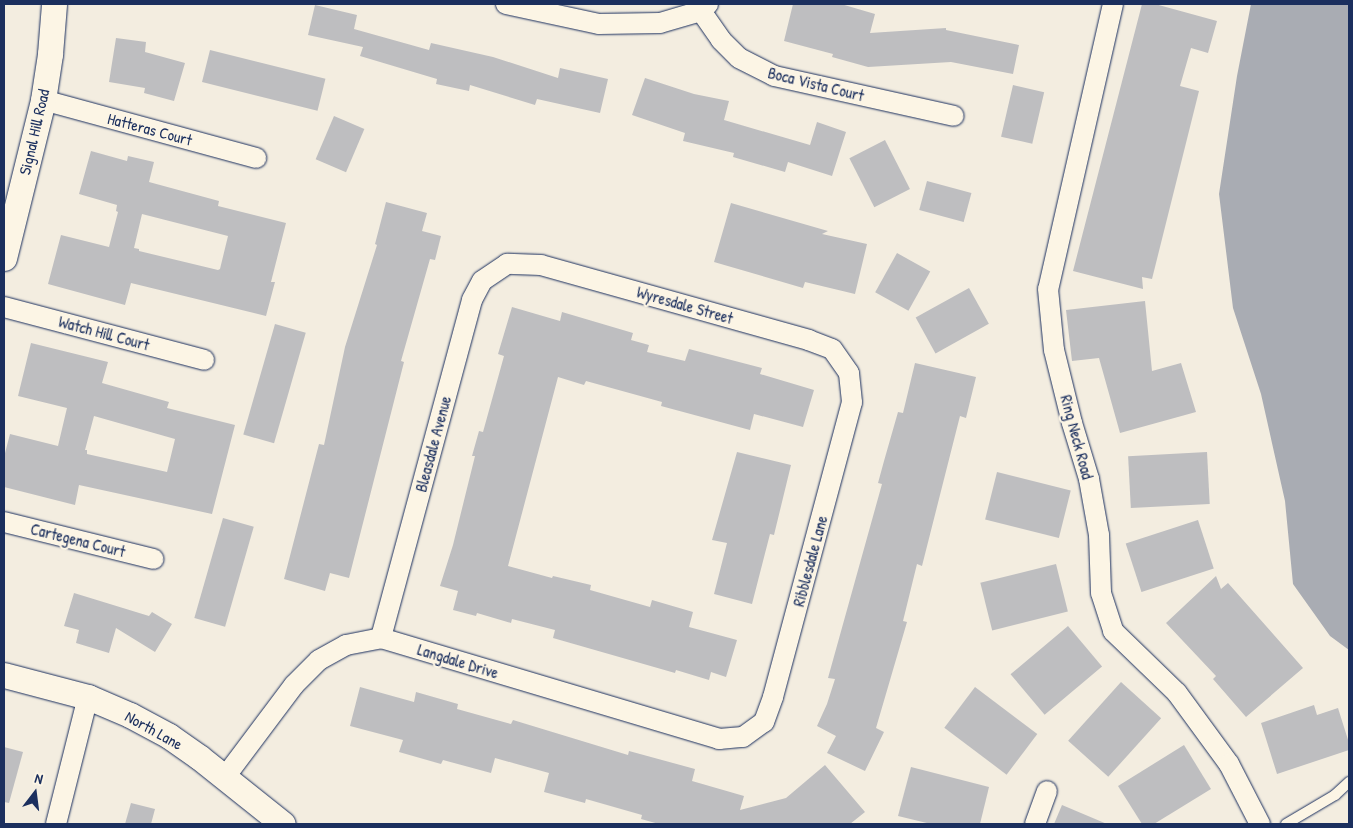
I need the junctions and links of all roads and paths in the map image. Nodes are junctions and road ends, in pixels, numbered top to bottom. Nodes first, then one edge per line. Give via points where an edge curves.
1 (54, 4) edge
2 (506, 4) edge
3 (1113, 4) edge
4 (705, 7) edge
5 (43, 100) junction
6 (954, 116) dead end
7 (256, 158) dead end
8 (4, 258) edge
9 (507, 264) joint
10 (4, 307) edge
11 (204, 360) dead end
12 (849, 373) joint
13 (4, 522) edge
14 (153, 559) dead end
15 (381, 638) junction
16 (4, 675) edge
17 (88, 697) junction
18 (743, 737) joint
19 (225, 776) junction
20 (1349, 782) edge
21 (1047, 792) dead end
22 (56, 824) edge
23 (283, 824) edge
24 (1035, 824) edge
25 (1260, 824) edge
26 (1286, 824) edge

1 - 5 street, Signal Hill Road
2 - 4 street via 599,24 660,23
3 - 25 street, Ring Neck Road via 1048,289 1054,350 1089,479 1099,535 1101,593 1114,630 1177,693 1229,764
4 - 6 street, Boca Vista Court via 721,40 739,58 774,76
5 - 7 street, Hatteras Court
5 - 8 street, Signal Hill Road
9 - 12 street, Wyresdale Street via 541,265 809,340 832,349
9 - 15 street, Bleasdale Avenue via 482,280 472,300
10 - 11 street, Watch Hill Court
12 - 18 street, Ribblesdale Lane via 852,402 774,697 764,722
13 - 14 street, Cartegena Court
15 - 18 street, Langdale Drive via 720,739
15 - 19 street, Langdale Drive via 346,645 319,660 294,685
16 - 17 street, North Lane
17 - 19 street, North Lane via 169,736
17 - 22 street
19 - 23 street, North Lane
20 - 26 lane via 1335,796
21 - 24 street

